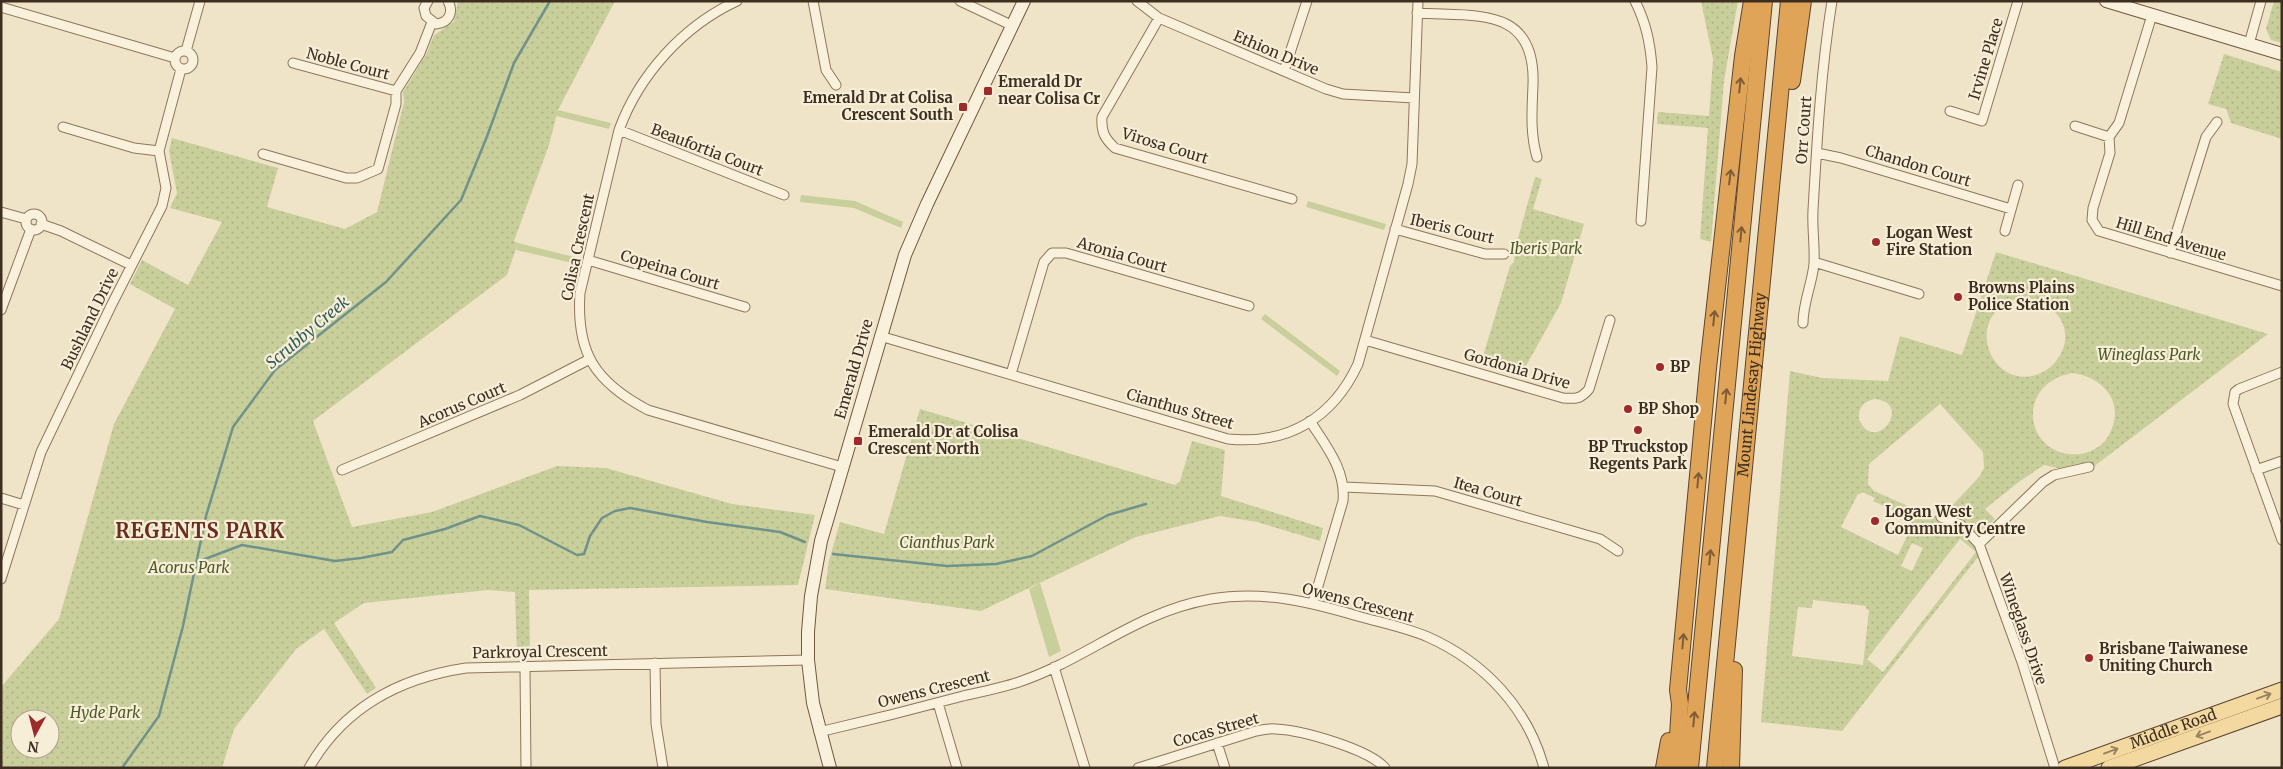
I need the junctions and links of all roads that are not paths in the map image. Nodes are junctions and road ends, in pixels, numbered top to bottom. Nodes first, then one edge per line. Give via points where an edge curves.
1 (200, 1) edge
2 (448, 1) edge
3 (737, 1) edge
4 (812, 1) edge
5 (960, 1) edge
6 (1024, 1) edge
7 (1137, 1) edge
8 (1307, 1) edge
9 (1418, 1) edge
10 (1635, 1) edge
11 (1752, 1) edge
12 (1764, 1) edge
13 (1789, 1) edge
14 (1803, 1) edge
15 (1832, 1) edge
16 (2018, 1) edge
17 (2106, 1) edge
18 (2261, 1) edge
19 (425, 2) edge
20 (1, 7) edge
21 (1418, 13) junction
22 (2152, 15) junction
23 (1159, 18) junction
24 (432, 22) junction
25 (1011, 26) junction
26 (2248, 44) junction
27 (186, 51) junction
28 (2282, 54) edge
29 (175, 58) junction
30 (293, 63) dead end
31 (181, 70) junction
32 (1284, 71) junction
33 (836, 85) dead end
34 (396, 91) junction
35 (1414, 98) junction
36 (1950, 111) dead end
37 (2217, 122) dead end
38 (2075, 126) dead end
39 (63, 127) dead end
40 (619, 130) junction
41 (2109, 137) junction
42 (159, 151) junction
43 (1817, 153) junction
44 (263, 154) dead end
45 (1774, 156) junction
46 (1537, 157) dead end
47 (2018, 185) dead end
48 (784, 195) dead end
49 (1292, 199) dead end
50 (2011, 208) junction
51 (1, 212) edge
52 (26, 219) junction
53 (1641, 221) dead end
54 (41, 224) junction
55 (31, 229) junction
56 (1395, 230) junction
57 (2005, 231) dead end
58 (2170, 253) junction
59 (1504, 254) dead end
60 (588, 260) junction
61 (1814, 262) junction
62 (131, 265) junction
63 (2281, 284) edge
64 (1919, 294) dead end
65 (1249, 306) dead end
66 (745, 307) dead end
67 (1, 310) edge
68 (1610, 320) dead end
69 (1803, 323) dead end
70 (880, 336) junction
71 (1365, 340) junction
72 (590, 359) junction
73 (2282, 372) edge
74 (1011, 374) junction
75 (1310, 422) junction
76 (2282, 461) edge
77 (842, 467) junction
78 (2089, 468) dead end
79 (342, 470) dead end
80 (2256, 470) junction
81 (1344, 487) junction
82 (1, 498) edge
83 (24, 505) junction
84 (1941, 517) dead end
85 (2282, 540) edge
86 (1978, 544) junction
87 (1618, 551) dead end
88 (1, 579) edge
89 (1314, 602) junction
90 (1729, 621) junction
91 (808, 660) junction
92 (655, 663) junction
93 (1054, 667) junction
94 (524, 668) junction
95 (1678, 690) junction
96 (2282, 690) edge
97 (938, 703) junction
98 (2282, 706) edge
99 (819, 732) junction
100 (1217, 743) junction
101 (309, 768) edge
102 (526, 768) edge
103 (663, 768) edge
104 (830, 768) edge
105 (957, 768) edge
106 (1085, 768) edge
107 (1138, 768) edge
108 (1225, 768) edge
109 (1385, 768) edge
110 (1544, 768) edge
111 (1664, 768) edge
112 (1676, 768) edge
113 (1690, 768) edge
114 (1714, 768) edge
115 (1731, 768) edge
116 (2055, 768) edge
117 (2065, 768) edge
118 (2110, 768) edge

1 - 27 street, Bushland Drive
2 - 24 street via 451,12 448,20 440,24
3 - 40 street, Colisa Crescent via 705,19 648,74 635,92
4 - 33 street via 826,70
5 - 25 street
6 - 25 street, Emerald Drive
7 - 23 street, Ethion Drive
8 - 32 street
9 - 21 street
10 - 53 street via 1645,20 1652,67
95 -> 11 highway via 1708,368
113 -> 12 highway, Mount Lindesay Highway
13 - 45 highway, Mount Lindesay Highway
14 - 45 highway via 1785,128
15 - 43 street, Orr Court via 1824,50
16 - 36 street, Irvine Place via 1982,121
17 - 22 street
18 - 26 street
19 - 24 street via 426,16
20 - 29 street
21 - 35 street
21 - 46 street via 1490,17 1517,30 1532,58 1532,139
22 - 26 street
22 - 41 street, Hill End Avenue via 2119,123
23 - 32 street, Ethion Drive
23 - 49 street, Virosa Court via 1102,117 1101,129 1106,139 1115,148
24 - 34 street via 420,53
25 - 70 street, Emerald Drive via 916,230
26 - 28 street
27 - 29 street via 179,52
27 - 31 street, Bushland Drive via 192,56 193,63 188,69
29 - 31 street
30 - 34 street, Noble Court
31 - 42 street, Bushland Drive
32 - 35 street, Ethion Drive via 1343,94
34 - 44 street via 396,104 382,160 378,169 371,173 346,178
35 - 56 street, Cianthus Street via 1412,164
37 - 58 street via 2206,136
38 - 41 street
39 - 42 street via 134,148
40 - 48 street, Beaufortia Court
40 - 60 street, Colisa Crescent
41 - 58 street, Hill End Avenue via 2110,153 2092,220 2099,231
42 - 62 street, Bushland Drive via 166,194
43 - 50 street, Chandon Court
43 - 61 street, Orr Court
45 - 90 highway, Mount Lindesay Highway
47 - 50 street
50 - 57 street
51 - 52 street
52 - 54 street via 30,214 36,214 41,218
52 - 55 street
54 - 55 street via 38,229
54 - 62 street
55 - 67 street
56 - 59 street, Iberis Court via 1485,254
56 - 71 street, Cianthus Street
58 - 63 street, Hill End Avenue
60 - 66 street, Copeina Court
60 - 72 street, Colisa Crescent via 580,293 579,316
61 - 64 street
61 - 69 street, Orr Court
62 - 83 street, Bushland Drive via 41,452
65 - 74 street, Aronia Court via 1066,253 1052,253 1044,262
68 - 71 street, Gordonia Drive via 1590,389 1575,399
70 - 74 street, Cianthus Street
70 - 77 street, Emerald Drive
71 - 75 street, Cianthus Street via 1349,383 1331,405
72 - 77 street, Colisa Crescent via 611,387 648,410
72 - 79 street, Acorus Court via 520,396
73 - 80 street via 2235,392 2235,411
74 - 75 street, Cianthus Street via 1228,439 1270,439
75 - 81 street via 1335,461
76 - 80 street
77 - 91 street, Emerald Drive via 814,571
78 - 86 street via 2054,475 2043,482
80 - 85 street
81 - 87 street, Itea Court via 1435,491 1600,539
81 - 89 street via 1343,501
82 - 83 street
83 - 88 street, Bushland Drive
84 - 86 street, Wineglass Drive via 1961,525
86 - 116 street, Wineglass Drive via 2022,662
89 - 93 street, Owens Crescent via 1246,596 1211,599 1148,617
89 - 110 street, Owens Crescent via 1426,636 1480,668 1516,708 1531,733
90 - 114 highway, Mount Lindesay Highway
90 - 115 highway via 1734,661
91 - 92 street, Parkroyal Crescent
91 - 99 street, Emerald Drive via 812,703
92 - 94 street, Parkroyal Crescent
92 - 103 street via 656,724
93 - 97 street, Owens Crescent via 1019,682
93 - 106 street
94 - 101 street, Parkroyal Crescent via 466,668 438,672 392,688 350,717 326,742
94 - 102 street
95 - 111 highway
95 - 112 highway
117 -> 96 main road, Middle Road
97 - 99 street, Owens Crescent
97 - 105 street
98 -> 118 main road, Middle Road
99 - 104 street, Emerald Drive
100 - 107 street, Cocas Street
100 - 108 street
100 - 109 street, Cocas Street via 1273,728 1294,731 1364,752

